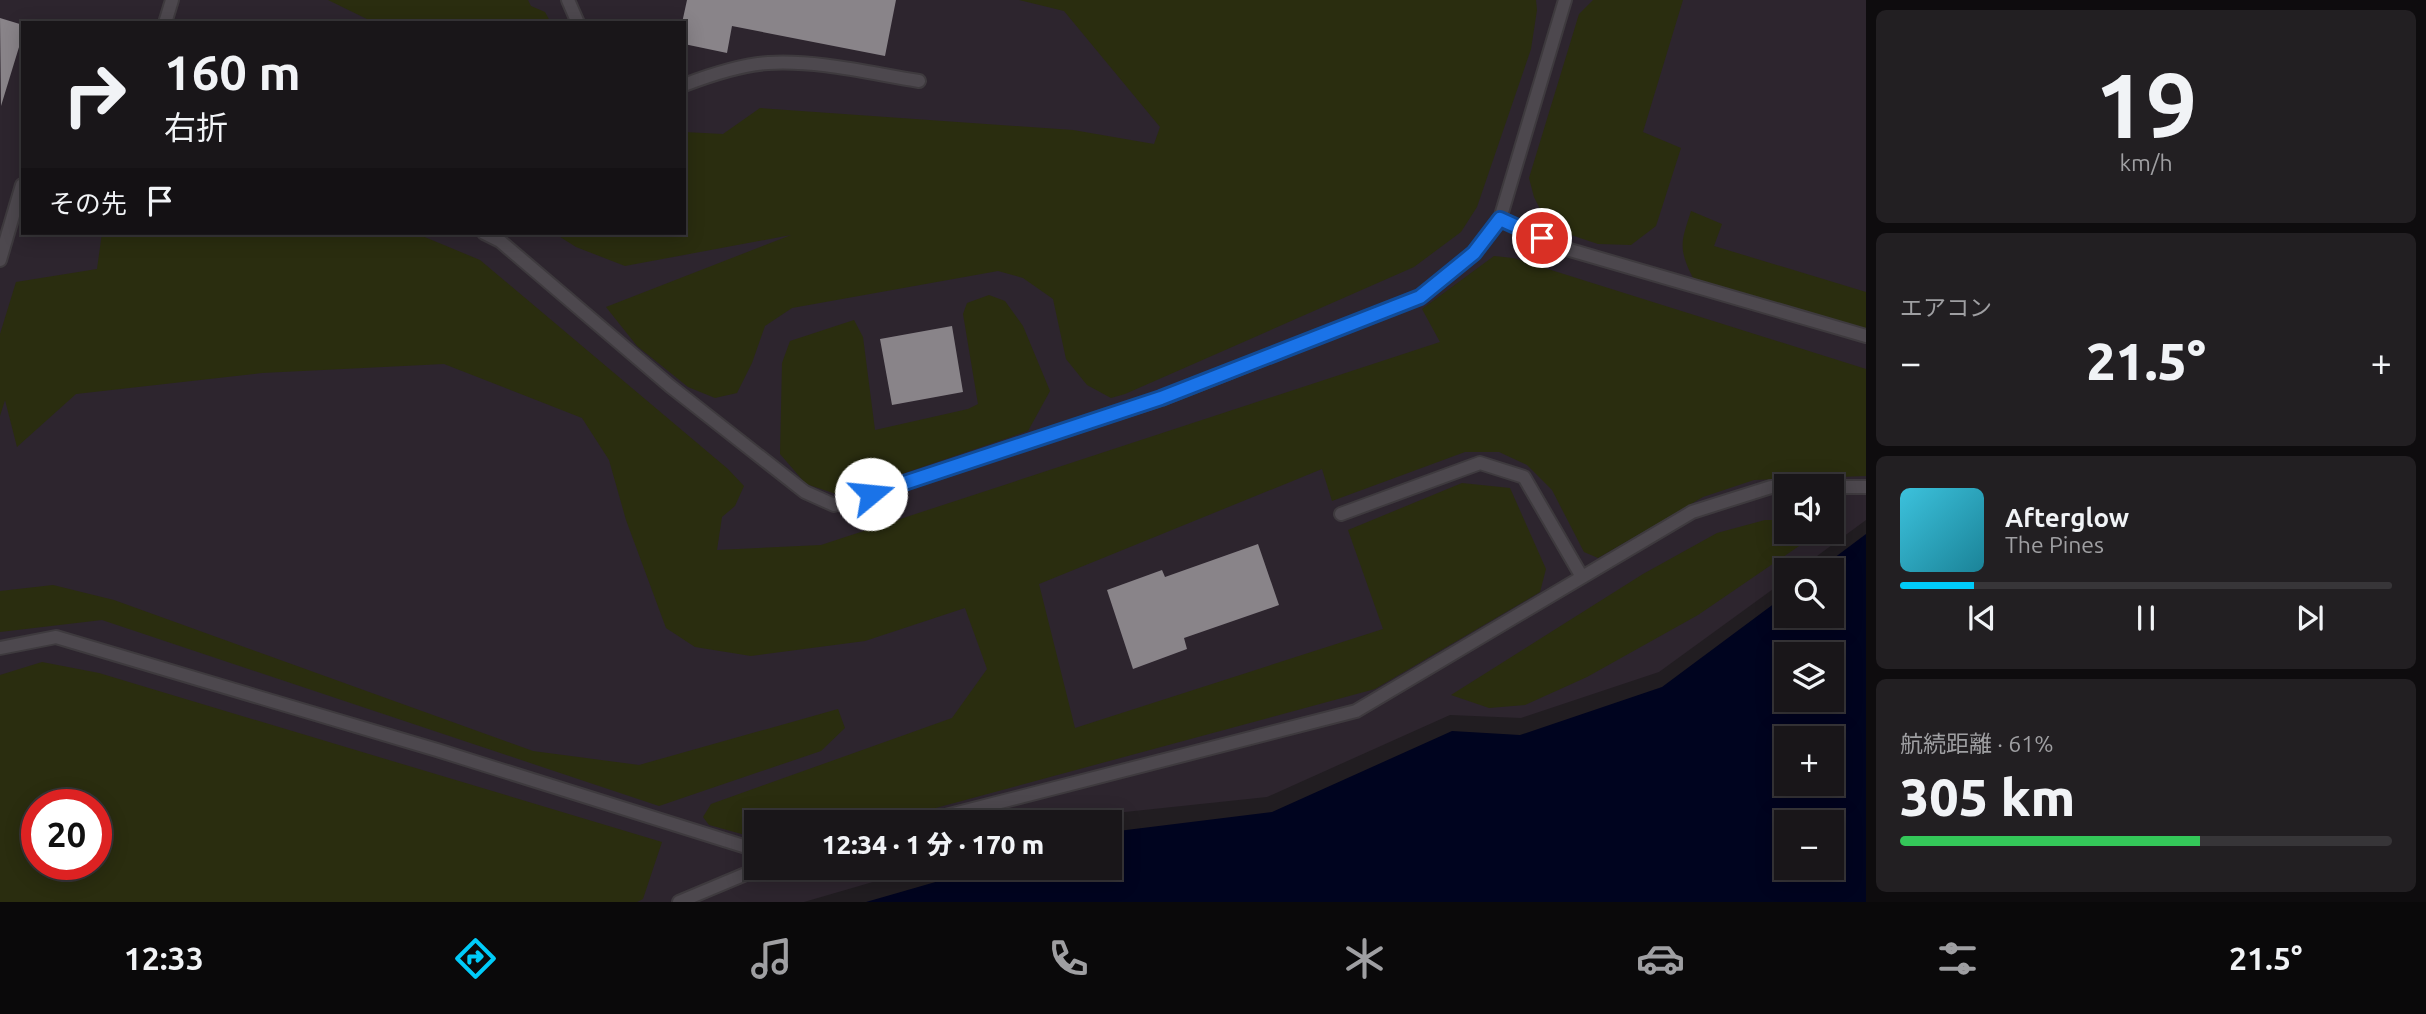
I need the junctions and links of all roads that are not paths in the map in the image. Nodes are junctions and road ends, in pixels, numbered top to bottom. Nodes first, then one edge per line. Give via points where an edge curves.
1 (172, 0) edge
2 (568, 0) edge
3 (1565, 0) edge
4 (166, 21) edge
5 (577, 21) edge
6 (919, 81) dead end
7 (686, 84) edge
8 (21, 188) edge
9 (1500, 219) junction
10 (488, 235) edge
11 (0, 260) edge
12 (1866, 336) edge
13 (1774, 487) edge
14 (1844, 487) edge
15 (1866, 487) edge
16 (1341, 514) dead end
17 (1582, 577) junction
18 (0, 648) edge
19 (968, 810) edge
20 (744, 846) edge
21 (744, 875) edge
22 (679, 902) edge

1 - 4 lane
2 - 5 lane
3 - 9 lane
6 - 7 lane via 813,64 766,63
8 - 11 lane
9 - 10 lane via 1474,253 1420,297 1161,398 834,505 805,492
9 - 12 lane via 1563,248
13 - 17 lane via 1692,512
14 - 15 lane
16 - 17 lane via 1480,463 1524,477
17 - 19 lane via 1356,710
18 - 20 lane via 56,637
21 - 22 lane

